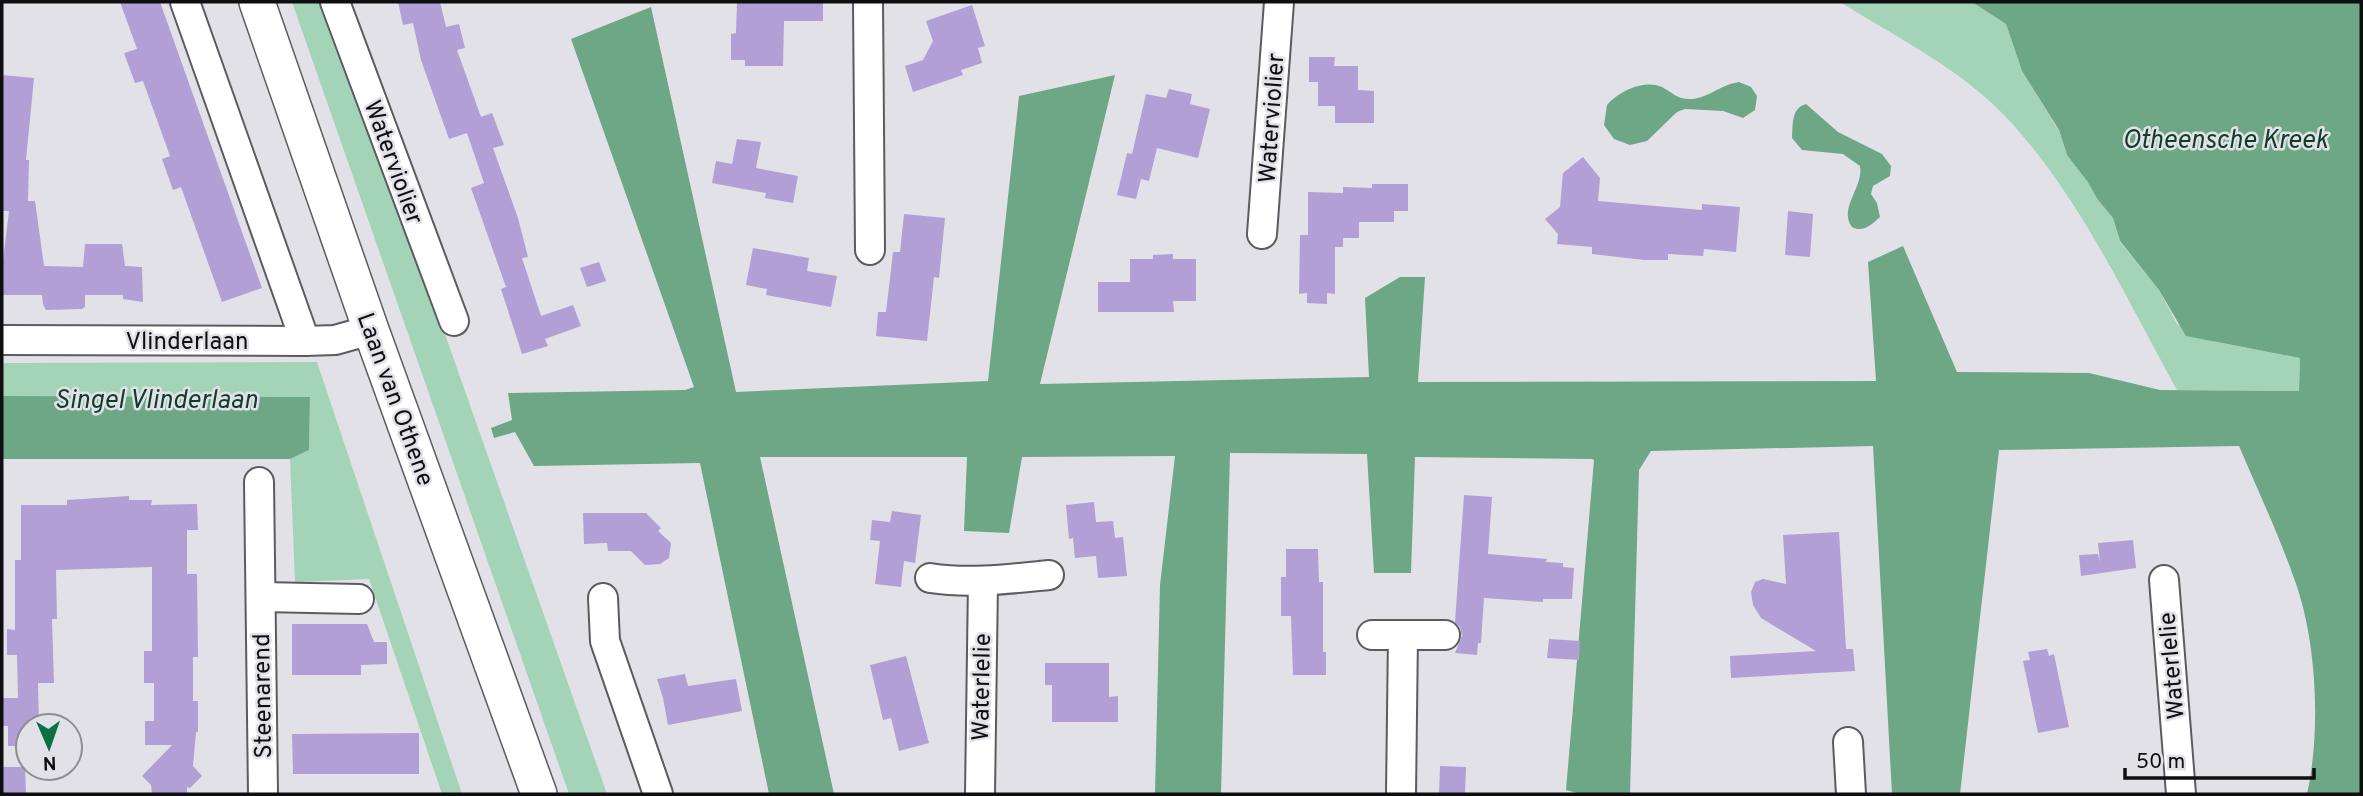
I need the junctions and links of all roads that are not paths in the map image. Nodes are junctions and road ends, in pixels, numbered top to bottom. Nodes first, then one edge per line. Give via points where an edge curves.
1 (185, 2) edge
2 (236, 2) edge
3 (257, 2) edge
4 (335, 2) edge
5 (868, 2) edge
6 (1279, 2) edge
7 (1262, 234) dead end
8 (870, 250) dead end
9 (454, 321) dead end
10 (363, 333) junction
11 (2, 341) edge
12 (304, 341) junction
13 (259, 482) dead end
14 (1049, 575) dead end
15 (930, 578) dead end
16 (2164, 580) dead end
17 (983, 581) junction
18 (261, 597) junction
19 (603, 598) dead end
20 (359, 599) dead end
21 (1372, 635) dead end
22 (1403, 635) junction
23 (1445, 635) dead end
24 (1848, 742) dead end
25 (263, 794) edge
26 (515, 794) edge
27 (539, 794) edge
28 (658, 794) edge
29 (980, 794) edge
30 (1401, 794) edge
31 (1851, 794) edge
32 (2181, 794) edge

1 - 12 street
2 - 10 street, Laan van Othene
3 - 10 street, Laan van Othene
4 - 9 street, Waterviolier
5 - 8 street
6 - 7 street, Waterviolier
10 - 12 street, Vlinderlaan
10 - 26 street, Laan van Othene
10 - 27 street, Laan van Othene
11 - 12 street, Vlinderlaan
13 - 18 street, Steenarend
14 - 17 street
15 - 17 street
16 - 32 street, Waterlelie
17 - 29 street, Waterlelie
18 - 20 street, Steenarend
18 - 25 street, Steenarend
19 - 28 street via 605,641
21 - 22 street
22 - 23 street
22 - 30 street
24 - 31 street

